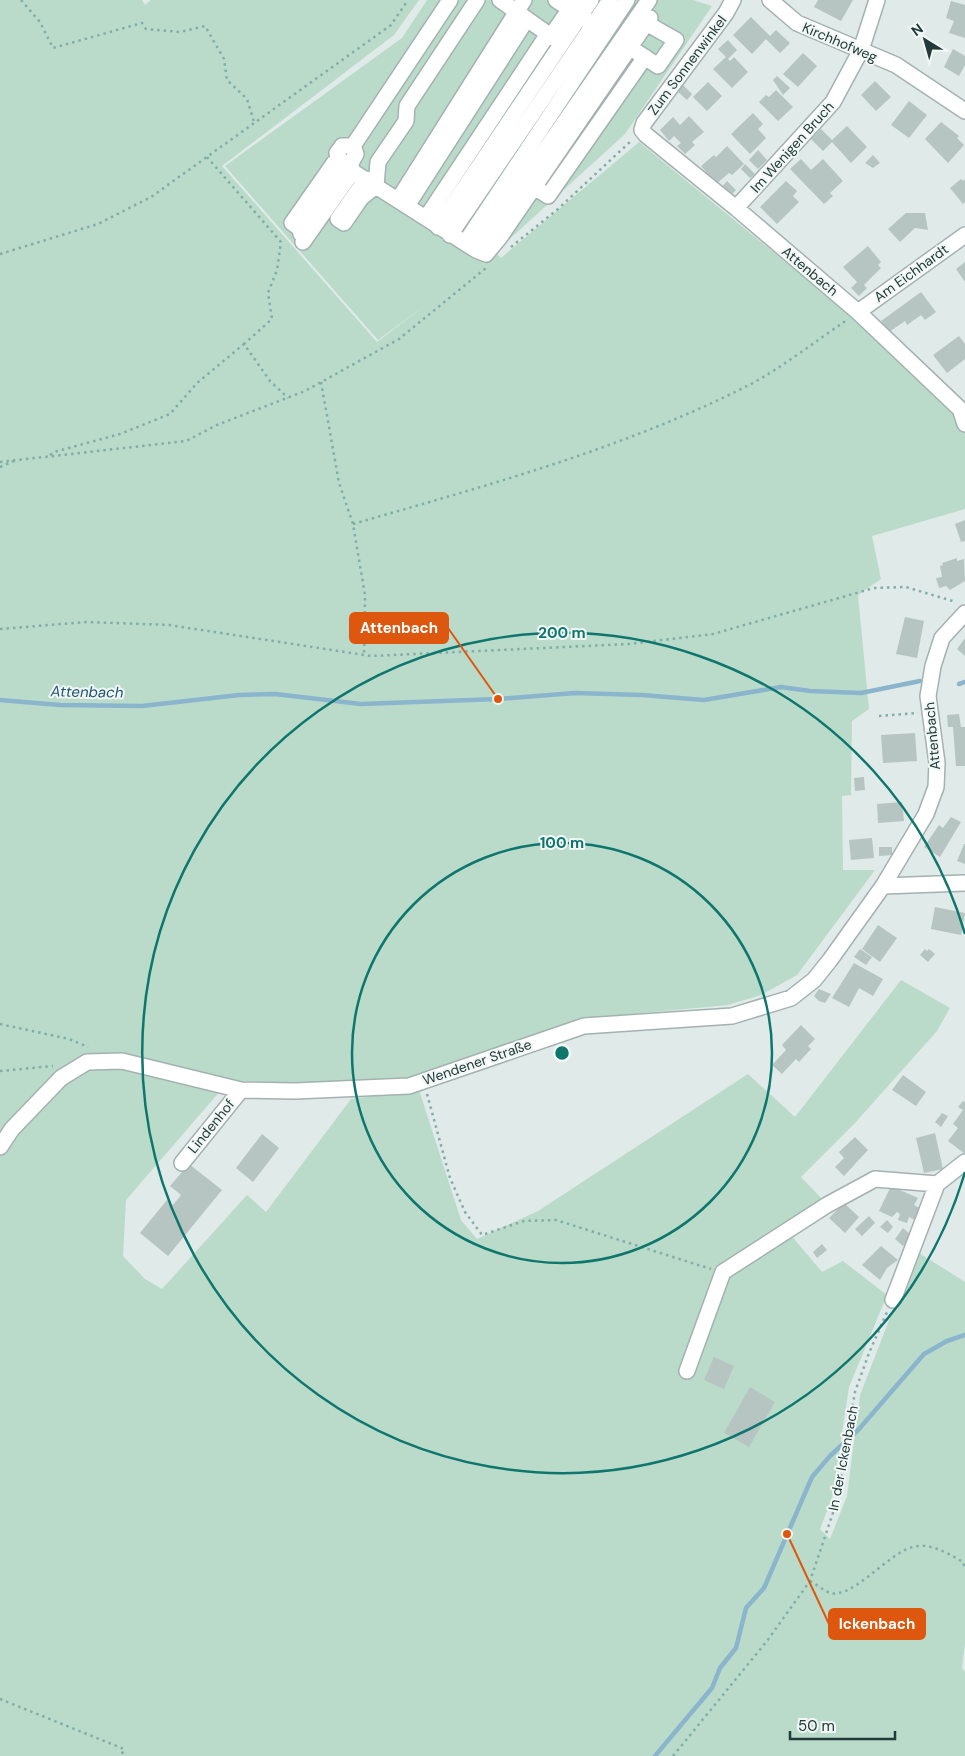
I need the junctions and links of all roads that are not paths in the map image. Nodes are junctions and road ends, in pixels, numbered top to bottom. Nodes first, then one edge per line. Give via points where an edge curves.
1 (450, 0) edge
2 (477, 0) edge
3 (500, 0) edge
4 (590, 0) edge
5 (610, 0) edge
6 (628, 0) edge
7 (733, 0) edge
8 (770, 0) edge
9 (877, 0) edge
10 (567, 4) edge
11 (646, 11) edge
12 (541, 27) edge
13 (624, 45) junction
14 (860, 50) junction
15 (574, 53) junction
16 (508, 79) junction
17 (388, 94) junction
18 (407, 106) junction
19 (965, 111) edge
20 (572, 120) junction
21 (642, 130) joint
22 (486, 156) junction
23 (345, 166) junction
24 (574, 171) dead end
25 (526, 182) junction
26 (371, 183) junction
27 (403, 203) junction
28 (736, 208) junction
29 (523, 218) dead end
30 (438, 227) junction
31 (965, 235) edge
32 (303, 236) dead end
33 (471, 247) junction
34 (858, 312) junction
35 (962, 408) edge
36 (965, 424) edge
37 (965, 613) edge
38 (965, 883) edge
39 (883, 886) junction
40 (241, 1090) junction
41 (0, 1148) edge
42 (965, 1162) edge
43 (182, 1163) dead end
44 (936, 1184) junction
45 (893, 1300) road end
46 (687, 1371) dead end

1 - 17 street
2 - 18 street
3 - 12 street
4 - 10 street
5 - 13 street
6 - 13 street
7 - 21 street, Zum Sonnenwinkel
8 - 14 street, Kirchhofweg via 797,23
9 - 14 street, Im Wenigen Bruch
10 - 12 street
10 - 13 street
11 - 13 street
11 - 13 street
11 - 13 street via 676,40 658,66
12 - 15 street
12 - 16 street
12 - 16 street
12 - 16 street
13 - 15 street
13 - 20 street
13 - 20 street
13 - 20 street
14 - 19 street, Kirchhofweg via 896,65
14 - 28 street, Im Wenigen Bruch via 833,102
15 - 20 street
16 - 20 street
16 - 22 street
16 - 27 street
17 - 18 street
17 - 23 street via 353,146 356,154
18 - 26 street via 406,121 378,162
20 - 22 street
20 - 24 street
20 - 25 street
20 - 25 street
21 - 28 street, Attenbach
22 - 25 street
22 - 30 street
23 - 26 street
23 - 32 street
25 - 29 street
25 - 33 street
25 - 33 street via 500,238 486,254
26 - 27 street
27 - 30 street
28 - 34 street, Attenbach
30 - 33 street
31 - 34 street, Am Eichhardt
34 - 35 street, Attenbach
35 - 36 street, Attenbach
37 - 39 street, Attenbach via 942,638 933,666 928,696 937,763 936,787 926,814
38 - 39 street
39 - 40 street, Wendener Straße via 814,980 790,998 732,1016 584,1026 423,1081 399,1086
40 - 41 street, Wendener Straße via 122,1061 87,1062 61,1078 12,1130
40 - 43 street, Lindenhof
42 - 44 street
44 - 45 street
44 - 46 street via 875,1179 827,1204 723,1272

